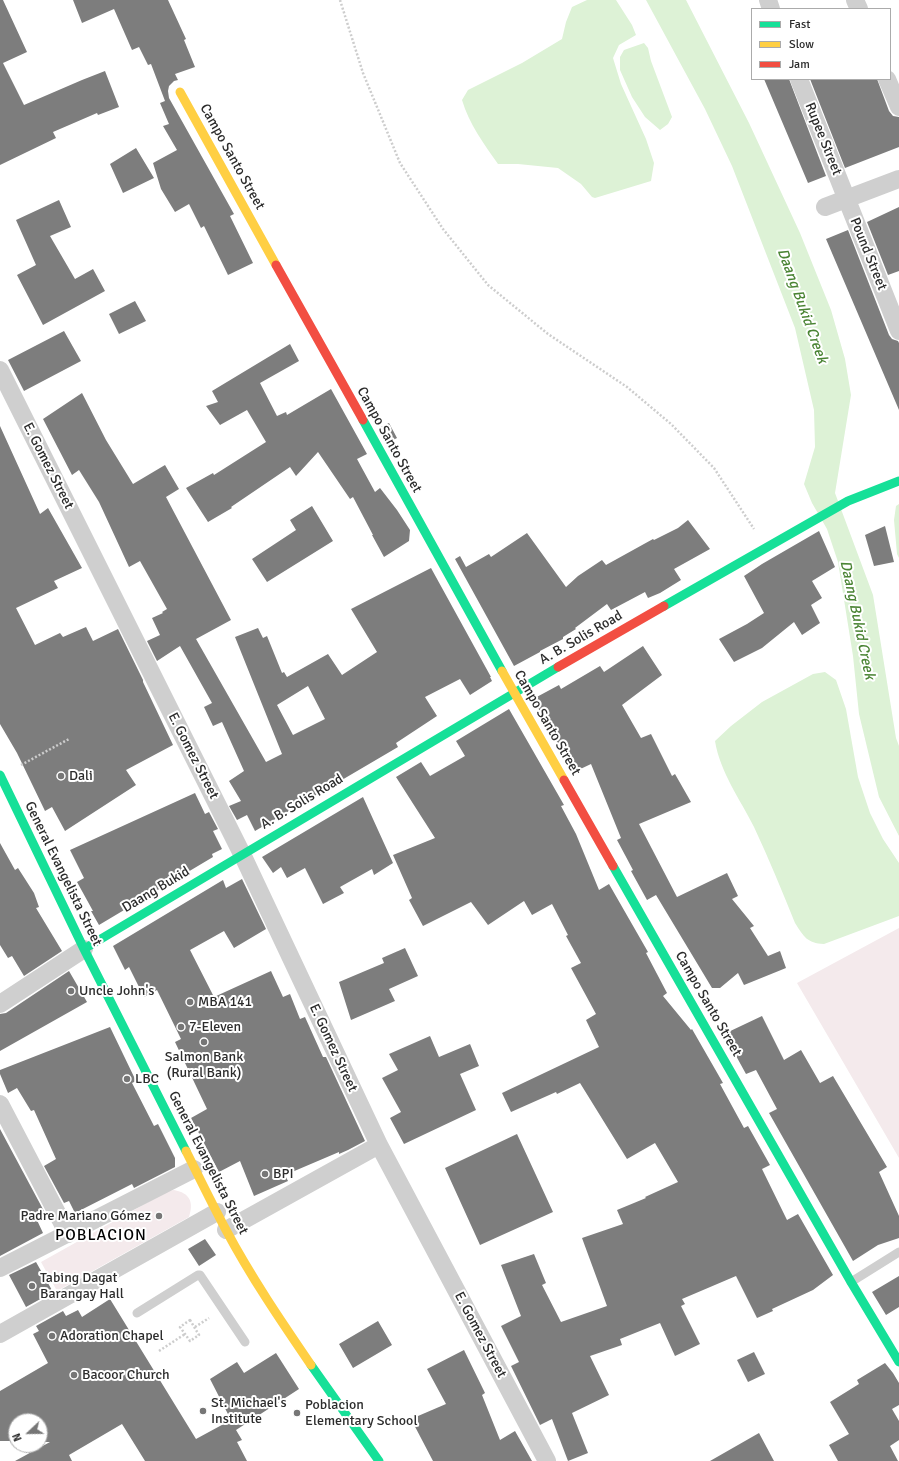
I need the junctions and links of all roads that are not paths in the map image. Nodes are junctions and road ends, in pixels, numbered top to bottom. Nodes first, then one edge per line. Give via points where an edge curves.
1 (799, 80) edge
2 (888, 80) edge
3 (180, 92) dead end
4 (899, 107) edge
5 (899, 178) edge
6 (847, 199) junction
7 (825, 207) dead end
8 (899, 331) edge
9 (0, 370) edge
10 (899, 481) edge
11 (514, 692) junction
12 (0, 776) edge
13 (242, 854) junction
14 (84, 949) junction
15 (0, 1004) edge
16 (0, 1104) edge
17 (379, 1145) junction
18 (194, 1169) junction
19 (216, 1212) junction
20 (226, 1230) junction
21 (68, 1234) junction
22 (899, 1252) edge
23 (0, 1268) edge
24 (851, 1282) junction
25 (137, 1313) dead end
26 (0, 1334) edge
27 (245, 1342) dead end
28 (899, 1362) edge
29 (379, 1461) edge
30 (547, 1461) edge

1 - 6 street, Rupee Street
2 - 4 street
3 - 11 street, Campo Santo Street
5 - 6 street
6 - 7 street
6 - 8 street, Pound Street
9 - 13 street, E. Gomez Street
10 - 11 street, A. B. Solis Road via 848,501 815,519
11 - 13 street, A. B. Solis Road
11 - 24 street, Campo Santo Street
12 - 14 street, General Evangelista Street
13 - 14 street, Daang Bukid
13 - 17 street, E. Gomez Street
14 - 15 street
14 - 18 street, General Evangelista Street
16 - 21 street
17 - 20 street
17 - 30 street, E. Gomez Street
18 - 19 street, General Evangelista Street
18 - 21 street
19 - 20 street, General Evangelista Street
19 - 26 street
20 - 29 street, General Evangelista Street via 280,1319
21 - 23 street
22 - 24 lane
24 - 28 street, Campo Santo Street
25 - 27 lane via 198,1275

